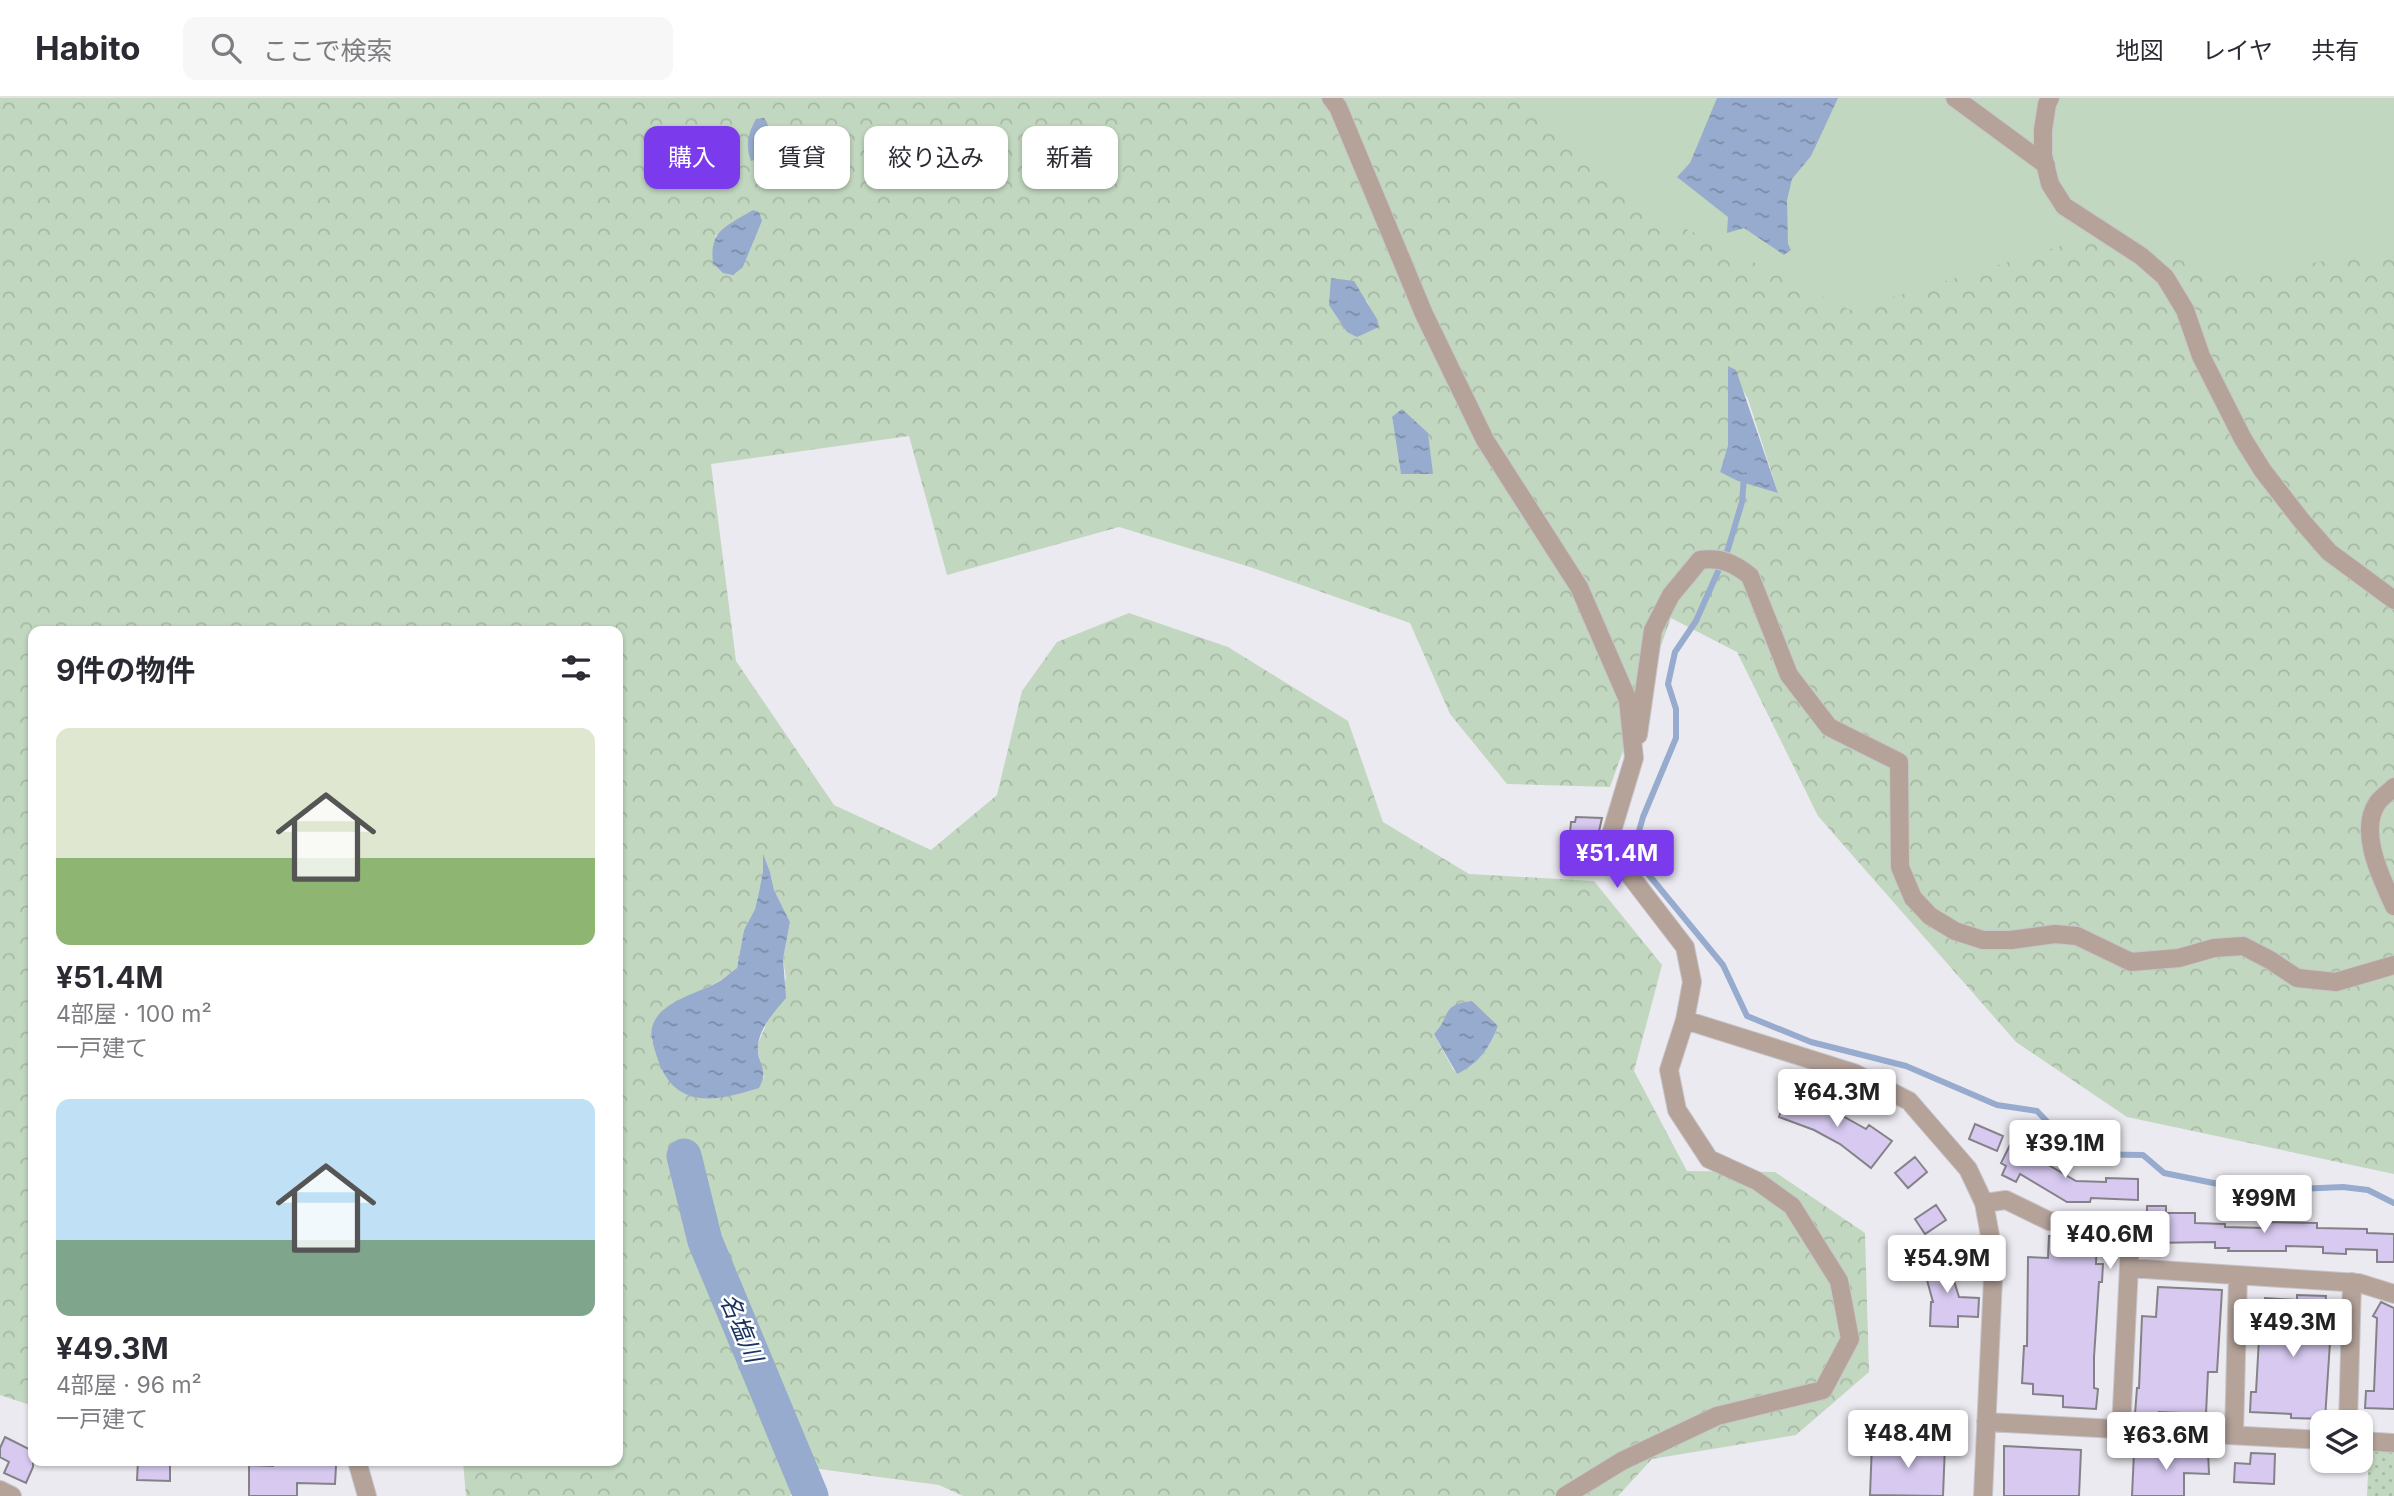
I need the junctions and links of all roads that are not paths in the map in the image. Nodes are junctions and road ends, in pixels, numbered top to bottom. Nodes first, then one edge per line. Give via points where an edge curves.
1 (1331, 98) edge
2 (1955, 98) edge
3 (2050, 98) edge
4 (2046, 165) junction
5 (2394, 600) edge
6 (1634, 758) junction
7 (2394, 787) edge
8 (2394, 906) edge
9 (2394, 965) edge
10 (1685, 1020) junction
11 (1984, 1203) junction
12 (2129, 1268) junction
13 (2238, 1275) junction
14 (2352, 1282) junction
15 (2394, 1294) edge
16 (2348, 1410) edge
17 (1986, 1422) junction
18 (2120, 1429) junction
19 (2234, 1435) junction
20 (2310, 1439) edge
21 (2373, 1442) edge
22 (2394, 1443) edge
23 (358, 1466) edge
24 (0, 1490) edge
25 (12, 1496) edge
26 (366, 1496) edge
27 (1565, 1496) edge
28 (1983, 1496) edge

1 - 6 street via 1424,314 1485,440 1578,587 1628,699
2 - 4 street
3 - 4 street via 2043,130
4 - 5 street via 2050,184 2064,206 2165,276 2185,310 2201,356 2263,471 2329,552
6 - 9 street via 1653,630 1671,595 1700,560 1714,558 1736,565 1750,576 1790,675 1829,726 1899,762 1900,867 1913,898 1930,916 1983,940 2077,936 2131,962 2243,946 2297,978 2336,982
6 - 10 street via 1609,841 1615,856 1685,947 1692,982
7 - 8 street via 2377,804 2371,824 2371,852
10 - 11 street via 1854,1073 1909,1101 1968,1169
10 - 27 street via 1668,1070 1677,1110 1709,1159 1757,1181 1792,1206 1839,1281 1850,1339 1823,1390 1717,1416 1622,1461
11 - 12 street via 2006,1200 2049,1221 2131,1225
11 - 17 street via 1994,1257
12 - 13 street
12 - 18 street
13 - 14 street
13 - 19 street
14 - 15 street
14 - 16 street
17 - 18 street
17 - 28 street
18 - 19 street
19 - 20 street
21 - 22 street
23 - 26 street
24 - 25 street

